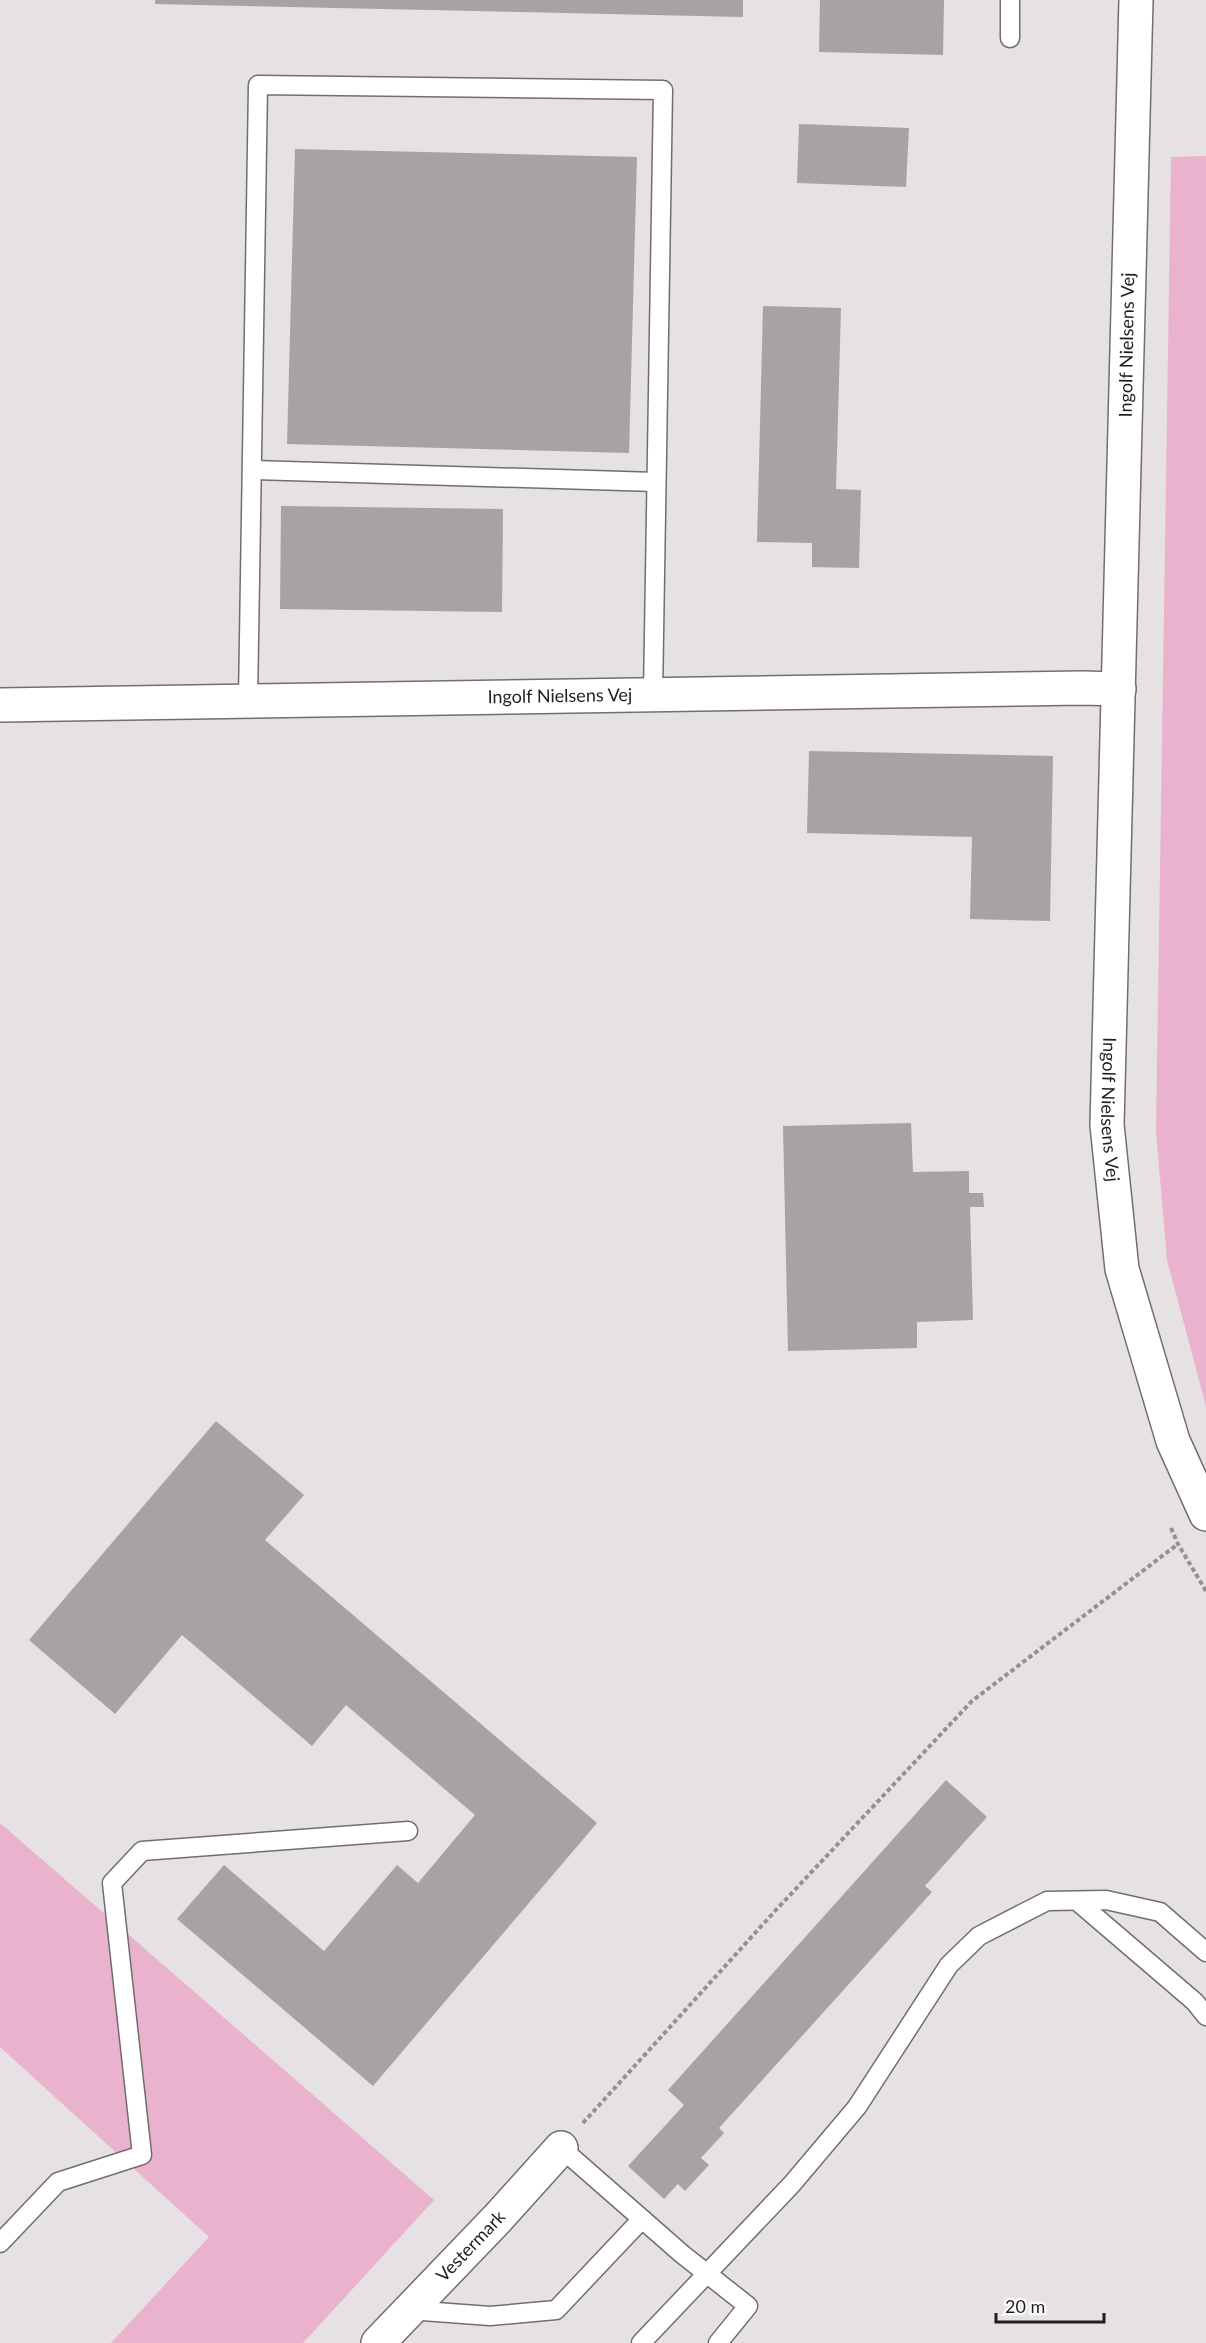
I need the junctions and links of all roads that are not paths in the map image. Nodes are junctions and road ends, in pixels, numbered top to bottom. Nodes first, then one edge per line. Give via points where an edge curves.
1 (1010, 0) edge
2 (1136, 0) edge
3 (1010, 38) dead end
4 (252, 470) junction
5 (656, 482) junction
6 (1119, 689) junction
7 (653, 695) junction
8 (248, 701) junction
9 (0, 705) edge
10 (1206, 1514) edge
11 (408, 1831) dead end
12 (1077, 1901) junction
13 (1206, 1952) edge
14 (1206, 2016) edge
15 (561, 2148) joint
16 (642, 2218) junction
17 (0, 2243) edge
18 (706, 2274) junction
19 (409, 2310) junction
20 (378, 2343) edge
21 (641, 2343) edge
22 (718, 2343) edge

1 - 3 lane
2 - 6 street, Ingolf Nielsens Vej
4 - 5 lane
4 - 5 lane via 258,85 663,90
4 - 8 lane
5 - 7 lane
6 - 7 street, Ingolf Nielsens Vej
6 - 10 street, Ingolf Nielsens Vej via 1107,1125 1122,1269 1173,1441
7 - 8 street, Ingolf Nielsens Vej
8 - 9 street, Ingolf Nielsens Vej
11 - 17 lane via 142,1851 112,1883 142,2155 58,2182
12 - 13 lane via 1106,1900 1160,1912
12 - 14 lane via 1195,2002
12 - 18 lane via 1047,1901 979,1936 949,1965 857,2108 792,2184
15 - 16 lane
15 - 19 street, Vestermark
16 - 18 lane
16 - 19 lane via 556,2310 490,2316
18 - 21 lane
18 - 22 lane via 748,2306
19 - 20 street, Vestermark

